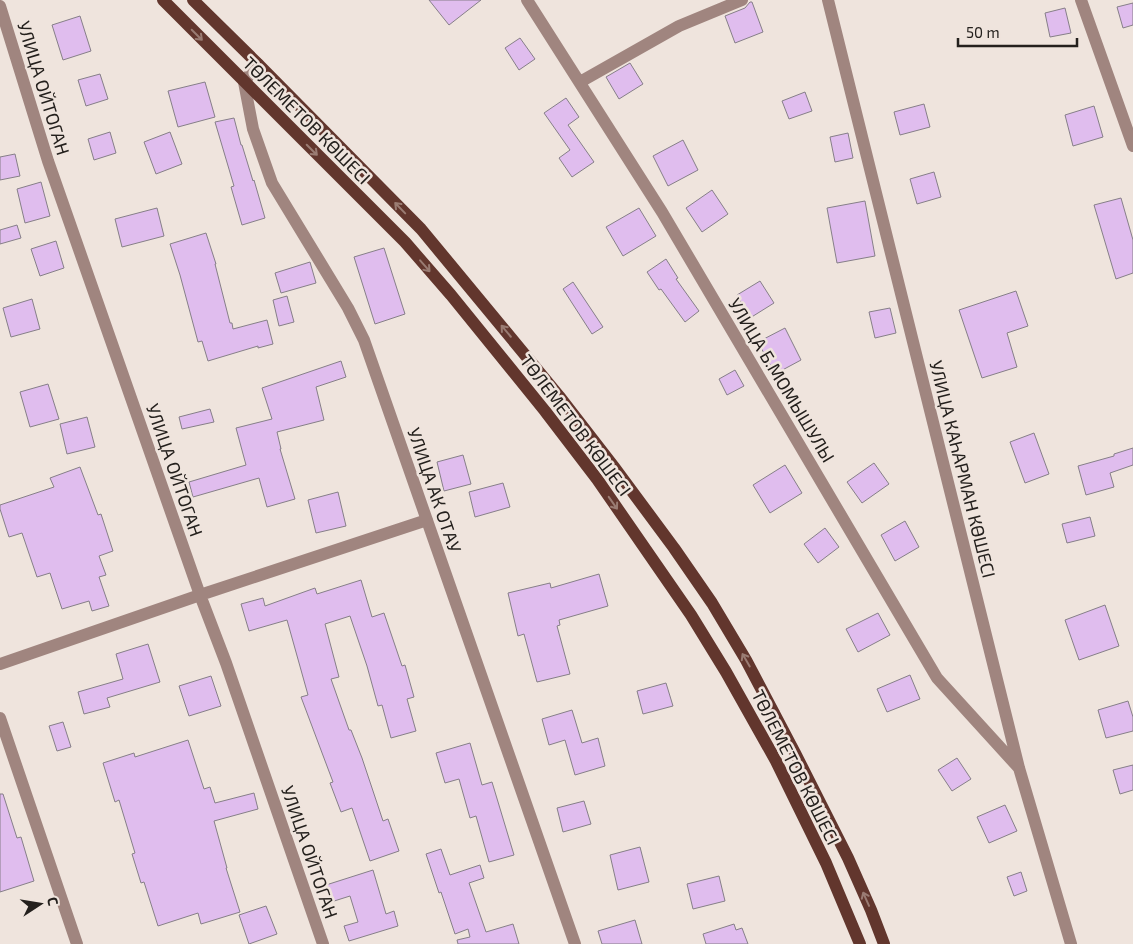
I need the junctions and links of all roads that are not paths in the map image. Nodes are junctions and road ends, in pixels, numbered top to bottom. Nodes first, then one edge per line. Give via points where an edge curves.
1 (163, 0) edge
2 (193, 0) edge
3 (527, 0) edge
4 (742, 0) edge
5 (828, 0) edge
6 (1081, 0) edge
7 (0, 6) edge
8 (258, 64) junction
9 (244, 82) junction
10 (580, 82) junction
11 (1133, 146) edge
12 (428, 520) junction
13 (200, 594) junction
14 (0, 664) edge
15 (0, 718) edge
16 (1019, 768) junction
17 (77, 944) edge
18 (323, 944) edge
19 (575, 944) edge
20 (860, 944) edge
21 (884, 944) edge
22 (1071, 944) edge

1 -> 9 main road, ТӨЛЕМЕТОВ КӨШЕСІ
2 - 8 main road, ТӨЛЕМЕТОВ КӨШЕСІ
3 - 10 street, УЛИЦА Б.МОМЫШУЛЫ
4 - 10 street via 679,26
5 - 16 street, УЛИЦА КАҺАРМАН КӨШЕСІ
6 - 11 street
7 - 13 street, УЛИЦА ОЙТОГАН via 48,161
8 - 9 street
21 -> 8 main road, ТӨЛЕМЕТОВ КӨШЕСІ via 848,858 796,752 712,603 674,548 559,396 421,230
9 - 12 street, УЛИЦА АК ОТАУ via 253,129 272,183 364,340
9 -> 20 main road, ТӨЛЕМЕТОВ КӨШЕСІ via 405,242 597,479 691,615 726,672 776,761 826,862
10 - 16 street, УЛИЦА Б.МОМЫШУЛЫ via 662,212 937,678
12 - 13 street
12 - 19 street, УЛИЦА АК ОТАУ
13 - 14 street
13 - 18 street, УЛИЦА ОЙТОГАН
15 - 17 street
16 - 22 street, УЛИЦА КАҺАРМАН КӨШЕСІ

